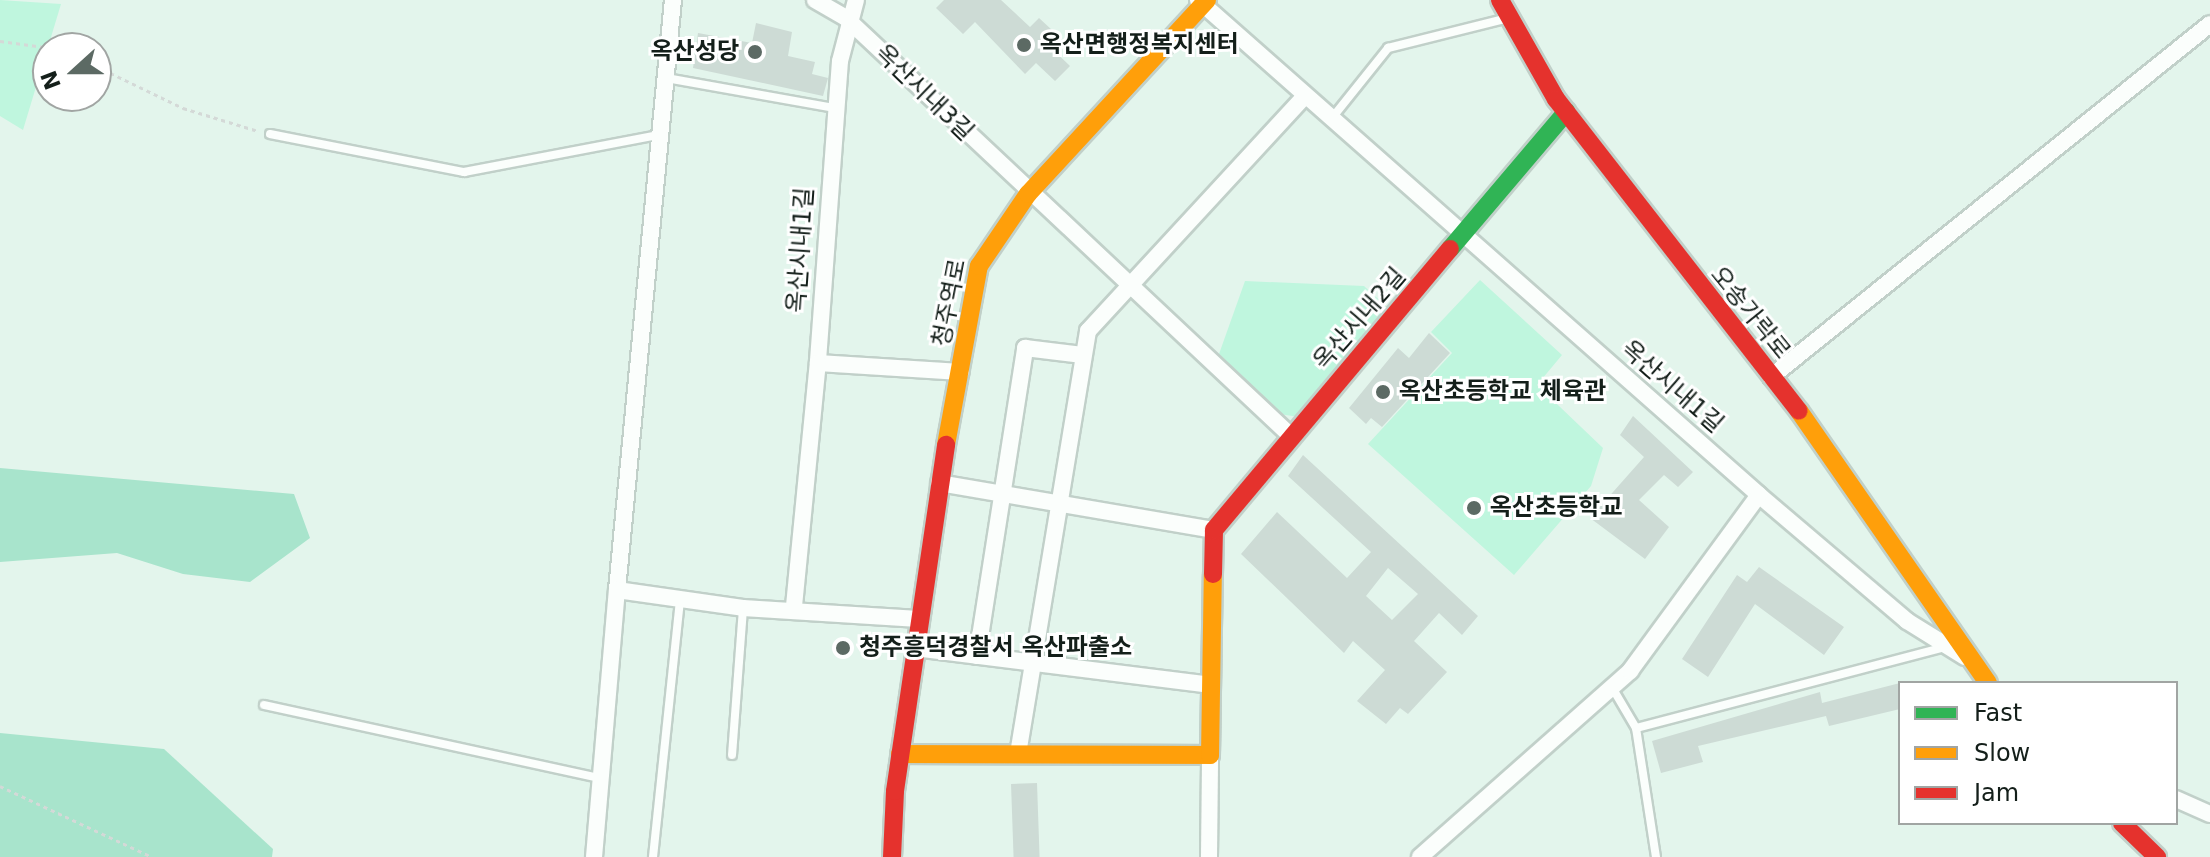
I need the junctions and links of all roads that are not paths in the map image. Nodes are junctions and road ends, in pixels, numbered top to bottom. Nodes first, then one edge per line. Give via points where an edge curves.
1 (673, 0) edge
2 (815, 0) edge
3 (856, 0) edge
4 (1500, 0) edge
5 (1203, 2) edge
6 (1510, 17) junction
7 (846, 18) junction
8 (2210, 24) edge
9 (665, 77) junction
10 (1305, 96) junction
11 (835, 108) junction
12 (1566, 112) junction
13 (1331, 119) junction
14 (270, 134) road end
15 (658, 135) junction
16 (1028, 194) junction
17 (1465, 233) junction
18 (1129, 286) junction
19 (1083, 355) junction
20 (818, 363) junction
21 (961, 372) junction
22 (1771, 377) junction
23 (1291, 436) junction
24 (939, 483) junction
25 (1000, 491) junction
26 (1759, 495) junction
27 (1058, 498) junction
28 (1214, 530) junction
29 (617, 590) junction
30 (680, 600) junction
31 (794, 606) junction
32 (743, 608) junction
33 (919, 619) junction
34 (915, 648) junction
35 (1955, 651) junction
36 (977, 656) junction
37 (1033, 663) junction
38 (1986, 681) edge
39 (1999, 681) edge
40 (1210, 685) junction
41 (1613, 689) junction
42 (264, 705) dead end
43 (1636, 728) junction
44 (900, 754) junction
45 (1018, 754) junction
46 (732, 755) dead end
47 (1210, 755) junction
48 (598, 778) junction
49 (2178, 800) edge
50 (2210, 814) edge
51 (2124, 825) edge
52 (594, 857) edge
53 (653, 857) edge
54 (892, 857) edge
55 (1209, 857) edge
56 (1420, 857) edge
57 (1656, 857) edge
58 (2157, 857) edge

1 - 9 street
2 - 7 street, 옥산시내3길
3 - 7 street, 옥산시내1길
4 - 6 street, 오송가락로
5 - 10 street, 옥산시내1길
5 - 16 street, 청주역로
6 - 12 street, 오송가락로
6 - 13 lane via 1388,48
7 - 11 street, 옥산시내1길
7 - 16 street, 옥산시내3길
8 - 22 street
9 - 11 lane
9 - 15 street
10 - 13 street, 옥산시내1길
10 - 18 street
11 - 20 street, 옥산시내1길
12 - 17 street, 옥산시내2길
12 - 22 street, 오송가락로
13 - 17 street, 옥산시내1길
14 - 15 lane via 464,172
15 - 29 street
16 - 18 street
16 - 21 street, 청주역로 via 979,266
17 - 23 street, 옥산시내2길
17 - 26 street, 옥산시내1길
18 - 19 street via 1088,331
18 - 23 street
19 - 25 street via 1025,348
19 - 27 street
20 - 21 street
20 - 31 street, 옥산시내1길
21 - 24 street, 청주역로
22 - 35 street, 오송가락로
23 - 28 street, 옥산시내2길
24 - 25 street
24 - 33 street, 청주역로
25 - 27 street
25 - 36 street
26 - 35 street, 옥산시내1길
26 - 41 street via 1695,591
27 - 28 street
27 - 37 street
28 - 40 street
29 - 30 street
29 - 48 street
30 - 32 street
30 - 53 lane
31 - 32 street
31 - 33 street
32 - 46 lane
33 - 34 street, 청주역로
34 - 36 street
34 - 44 street, 청주역로
35 - 38 street, 옥산시내1길
35 - 39 street
35 - 43 lane
36 - 37 street
37 - 40 street
37 - 45 street
40 - 47 street
41 - 43 lane
41 - 56 street
42 - 48 lane
43 - 57 lane
44 - 45 street
44 - 54 street, 청주역로
45 - 47 street
47 - 55 street
48 - 52 street
49 - 50 street
51 - 58 street

